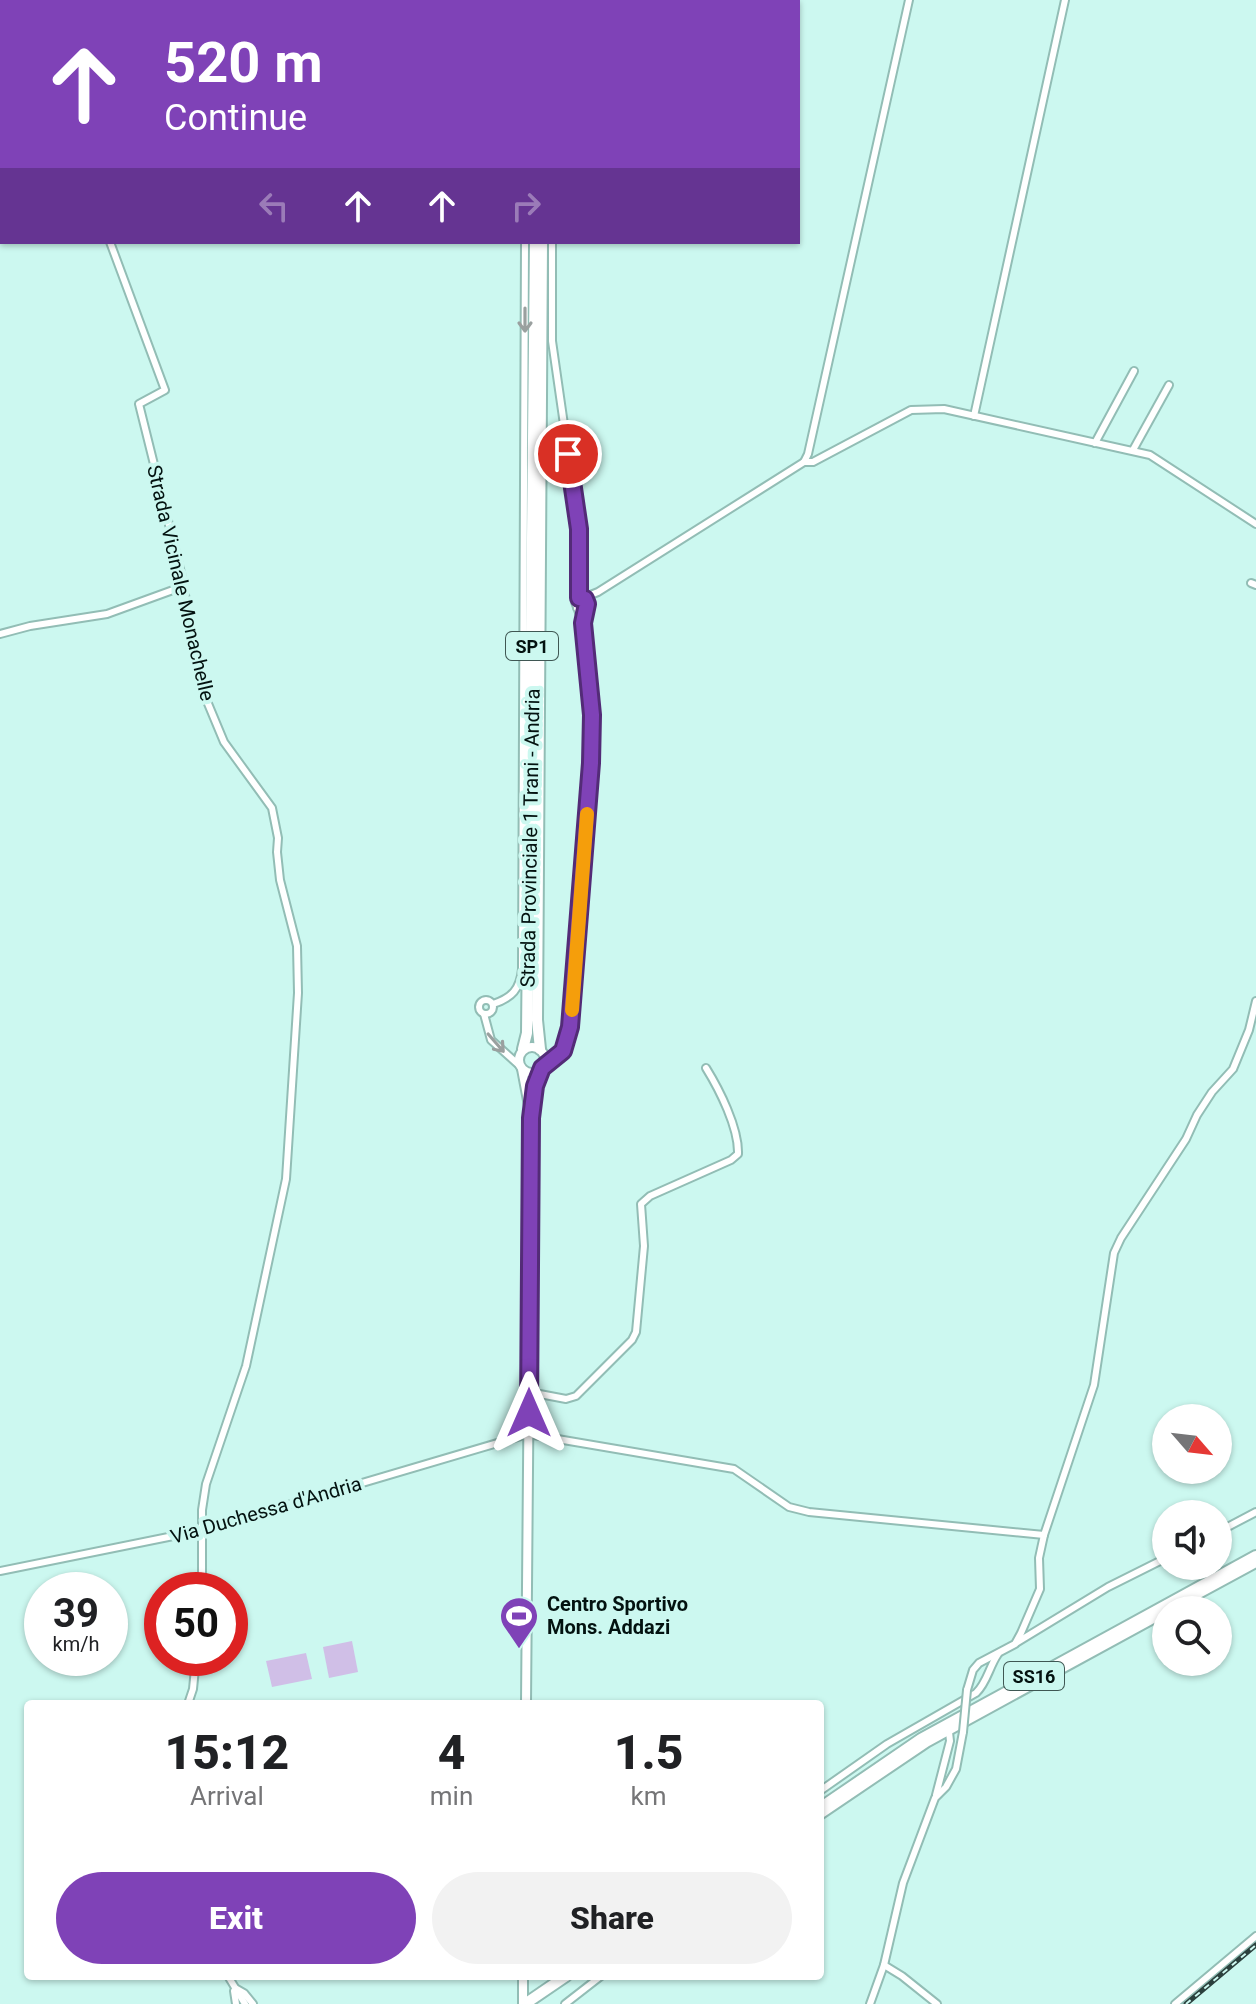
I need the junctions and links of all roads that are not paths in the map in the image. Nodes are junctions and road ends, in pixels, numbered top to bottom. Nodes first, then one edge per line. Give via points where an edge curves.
1 (909, 0) edge
2 (1065, 0) edge
3 (111, 244) edge
4 (525, 244) edge
5 (535, 244) edge
6 (542, 244) edge
7 (552, 244) edge
8 (1134, 371) dead end
9 (1169, 385) dead end
10 (974, 416) junction
11 (1095, 443) junction
12 (1133, 450) junction
13 (804, 462) junction
14 (1256, 524) edge
15 (184, 586) junction
16 (584, 602) junction
17 (583, 623) junction
18 (0, 634) edge
19 (1256, 1001) edge
20 (493, 1004) junction
21 (484, 1014) junction
22 (523, 1049) junction
23 (542, 1050) junction
24 (555, 1057) junction
25 (543, 1066) junction
26 (521, 1068) junction
27 (706, 1068) dead end
28 (531, 1118) junction
29 (529, 1392) junction
30 (528, 1434) junction
31 (1256, 1512) edge
32 (1232, 1525) edge
33 (203, 1530) junction
34 (1044, 1535) junction
35 (1256, 1553) edge
36 (1256, 1564) edge
37 (1152, 1565) edge
38 (0, 1571) edge
39 (202, 1572) edge
40 (1197, 1596) edge
41 (1152, 1621) edge
42 (1015, 1644) junction
43 (1000, 1651) junction
44 (194, 1676) edge
45 (189, 1700) edge
46 (526, 1700) edge
47 (949, 1732) junction
48 (824, 1788) edge
49 (824, 1797) edge
50 (935, 1798) junction
51 (824, 1805) edge
52 (824, 1813) edge
53 (1256, 1936) edge
54 (884, 1965) junction
55 (230, 1980) edge
56 (524, 1980) edge
57 (560, 1980) edge
58 (569, 1980) edge
59 (596, 1980) edge
60 (234, 1988) junction
61 (528, 2002) edge
62 (236, 2004) edge
63 (245, 2004) edge
64 (253, 2004) edge
65 (514, 2004) edge
66 (565, 2004) edge
67 (870, 2004) edge
68 (937, 2004) edge
69 (1175, 2004) edge

1 - 13 street
2 - 10 street
3 - 15 street, Strada Vicinale Monachelle via 165,390 139,404
4 -> 20 street via 522,969 514,994
5 - 22 highway, Strada Provinciale 1 Trani - Andria / SP1
6 - 23 highway, Strada Provinciale 1 Trani - Andria / SP1 via 537,1005
7 - 16 street via 552,341
8 - 11 street
9 - 12 street
10 - 11 street
10 - 13 street via 944,409 911,410
11 - 12 street
12 - 14 street via 1150,455
13 - 16 street
15 - 18 street via 107,614
15 - 33 street, Strada Vicinale Monachelle via 197,665 215,724 264,795 277,825 278,863 297,946 298,993 286,1179 246,1366 206,1484
16 - 17 street
16 - 17 street via 577,608
17 - 24 street via 592,715 584,881 570,1027 566,1045
19 - 34 street via 1233,1069 1197,1115 1114,1253 1094,1385
20 - 21 street
20 - 21 street via 481,1002
21 -> 26 street via 491,1040
22 - 23 main road
22 - 26 main road, Strada Provinciale 1 Trani - Andria / SP1 via 518,1057
23 - 24 street
23 - 25 main road, Strada Provinciale 1 Trani - Andria / SP1
24 - 25 street
25 - 26 main road via 535,1073
25 - 28 main road, Strada Provinciale 1 Trani - Andria / SP1
26 - 28 main road, Strada Provinciale 1 Trani - Andria / SP1
27 - 29 street via 719,1090 738,1154 641,1204 644,1246 632,1340 576,1396
28 - 29 main road, Strada Provinciale 1 Trani - Andria / SP1
29 - 30 main road, Strada Provinciale 1 Trani - Andria / SP1
30 - 33 street, Via Duchessa d'Andria
30 - 34 street via 734,1469 789,1507 809,1512
30 - 46 main road, Strada Provinciale 1 Trani - Andria / SP1
31 - 32 street
33 - 38 street, Via Duchessa d'Andria
33 - 39 street, Strada Vicinale Monachelle
34 - 42 street via 1040,1589
35 - 49 highway, SS16 via 915,1735
35 - 51 highway, SS16 via 921,1739
36 - 40 street
37 - 42 street
41 - 47 street
42 - 43 street
43 - 48 street via 976,1693 887,1744
43 - 50 street, bridge via 973,1670 961,1750 951,1780
44 - 45 street
47 - 50 street
47 - 52 street
50 - 54 street via 903,1883
53 - 69 street
54 - 67 street
54 - 68 street
55 - 60 street
56 - 61 main road
57 - 61 highway
58 - 61 highway
59 - 66 street
60 - 62 street
60 - 63 street
60 - 64 street
61 - 65 street

